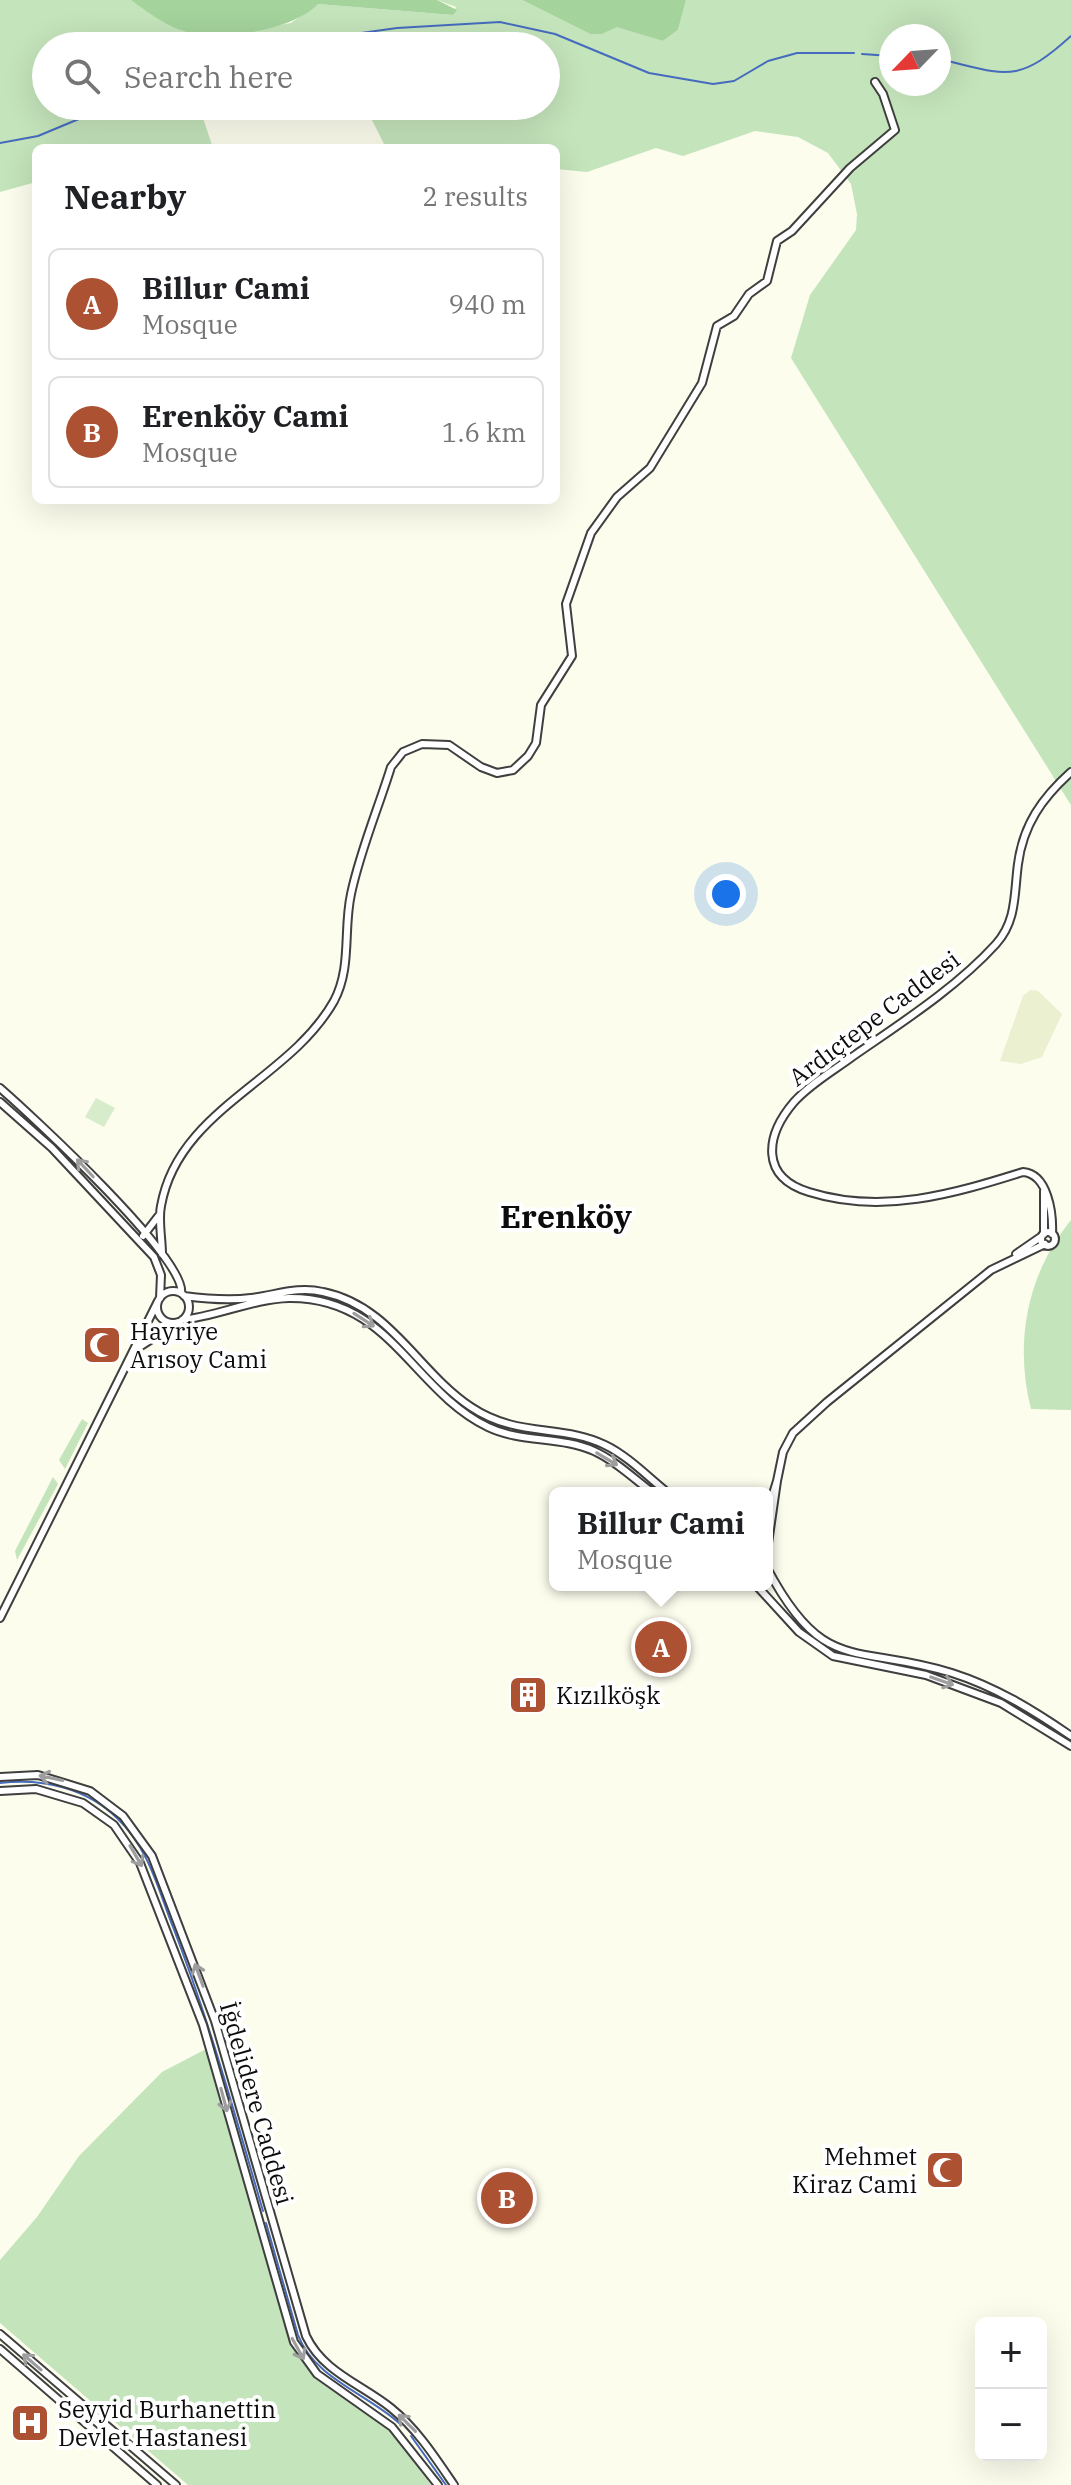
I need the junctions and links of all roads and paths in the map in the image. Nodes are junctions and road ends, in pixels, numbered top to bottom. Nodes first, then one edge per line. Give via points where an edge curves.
1 (875, 82) dead end
2 (1071, 772) edge
3 (0, 1088) edge
4 (0, 1102) edge
5 (1044, 1191) junction
6 (160, 1214) junction
7 (1052, 1234) junction
8 (1043, 1235) junction
9 (142, 1237) junction
10 (1045, 1244) junction
11 (162, 1254) junction
12 (1011, 1258) junction
13 (183, 1294) junction
14 (159, 1300) junction
15 (180, 1321) junction
16 (133, 1351) junction
17 (777, 1481) junction
18 (644, 1487) edge
19 (660, 1487) edge
20 (773, 1494) edge
21 (773, 1509) edge
22 (773, 1578) edge
23 (761, 1591) edge
24 (0, 1618) edge
25 (1071, 1736) edge
26 (1071, 1746) edge
27 (0, 1777) edge
28 (0, 1791) edge
29 (0, 2334) edge
30 (0, 2349) edge
31 (157, 2485) edge
32 (176, 2485) edge
33 (438, 2485) edge
34 (454, 2485) edge

1 - 6 street via 895,130 777,241 767,281 717,326 702,383 650,468 617,497 591,533 566,604 572,656 541,705 536,743 528,756 505,773 481,767 449,745 422,744 395,760 351,892 347,963 335,999 261,1079 188,1141 165,1186
2 - 5 street, Ardıçtepe Caddesi via 1039,805 1026,830 1011,921 999,942 801,1095 782,1120 772,1149 776,1170 785,1181 842,1201 882,1204 975,1187 1023,1172 1035,1175
9 -> 3 street via 69,1151
4 - 9 street
5 - 7 street
5 - 8 street
6 - 9 street
6 - 11 street
7 - 8 street
7 - 10 street via 1053,1244
8 - 10 street
8 - 12 street
9 - 11 street
9 - 14 street via 160,1269
10 - 12 street
11 - 13 street via 181,1279
12 - 17 street via 793,1433
13 - 14 street via 171,1291
13 - 15 street via 189,1308
13 - 19 street via 220,1301 289,1290 321,1291 354,1302 488,1417 512,1427 604,1444
14 - 15 street via 162,1318
14 - 16 street
15 - 16 street
15 -> 18 street via 285,1298 343,1306 373,1325 487,1427 524,1440 592,1450
16 - 24 street
17 - 20 street
17 - 21 street
22 - 25 street via 802,1624 839,1650 954,1674 1026,1705
23 -> 26 street via 799,1632 833,1656 926,1675 1001,1703
34 -> 27 street, İğdelidere Caddesi via 408,2424 325,2364 306,2336 212,2011 142,1838 116,1809 79,1787 38,1775
28 -> 33 street, İğdelidere Caddesi via 36,1789 74,1799 107,1819 135,1853 203,2025 294,2342 317,2374 392,2427
32 -> 29 street
30 - 31 street

